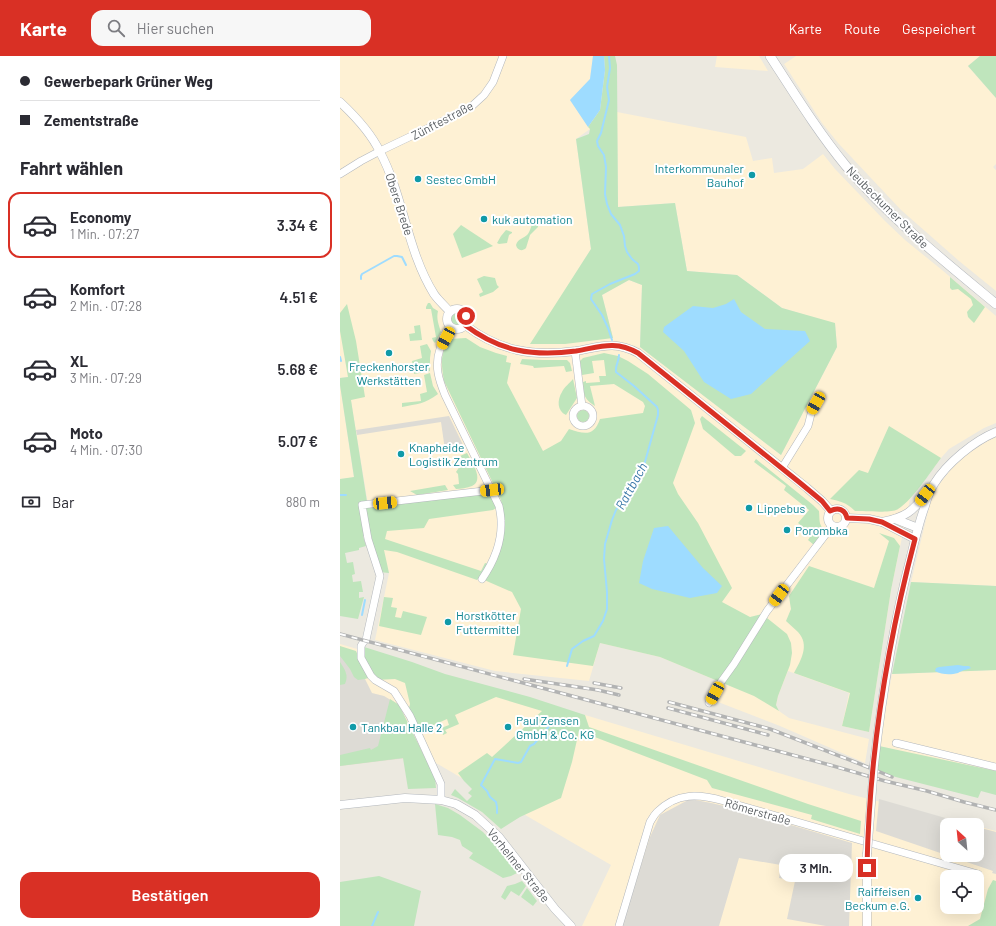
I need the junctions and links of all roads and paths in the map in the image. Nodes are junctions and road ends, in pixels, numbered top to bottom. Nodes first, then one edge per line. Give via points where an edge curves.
1 (503, 56) edge
2 (770, 56) edge
3 (340, 102) edge
4 (380, 151) junction
5 (340, 174) edge
6 (996, 304) edge
7 (450, 312) junction
8 (465, 325) junction
9 (452, 327) junction
10 (575, 351) junction
11 (820, 396) dead end
12 (582, 406) dead end
13 (996, 432) edge
14 (782, 468) junction
15 (934, 484) junction
16 (492, 490) junction
17 (830, 511) junction
18 (847, 518) junction
19 (895, 519) junction
20 (882, 522) junction
21 (832, 526) junction
22 (918, 528) junction
23 (915, 539) junction
24 (482, 579) dead end
25 (709, 704) dead end
26 (896, 743) dead end
27 (996, 767) edge
28 (441, 800) junction
29 (340, 805) edge
30 (964, 870) edge
31 (571, 926) edge
32 (618, 926) edge
33 (867, 926) edge

1 - 4 street, Zünftestraße via 493,82 472,106
2 - 6 main road, Neubeckumer Straße via 846,166 880,203
3 - 4 street, Obere Brede via 363,127
4 - 5 street, Zünftestraße
4 - 7 street, Obere Brede via 395,187 421,268 435,295
7 - 8 street via 456,309 464,312 467,319
7 - 9 street via 447,320
8 - 9 street via 457,329
8 - 10 street via 500,346 520,351
9 - 16 street via 440,349 439,379
10 - 12 street
10 - 14 street via 614,345 631,349
11 - 14 street via 812,410 808,426
13 - 15 street via 956,457
14 - 17 street via 822,501
15 - 19 street via 917,506
15 - 22 street
16 - 24 street via 499,506 501,527 498,546
16 - 28 street via 362,506 368,539 380,576 366,640 361,646 361,658 371,676 394,691 410,716 441,784
17 - 18 street via 843,510
17 - 21 street via 828,519
18 - 20 street
18 - 21 street via 840,527
19 - 20 street
19 - 22 street
20 - 23 street
21 - 25 street via 767,611
22 - 23 street
23 - 33 street, bridge via 900,600 879,722 867,854
26 - 27 street
28 - 29 street, Vorhelmer Straße via 405,798
28 - 31 street, Vorhelmer Straße via 456,804 474,815 499,837
30 - 32 street, Römerstraße via 718,799 688,796 671,801 657,812 650,822

